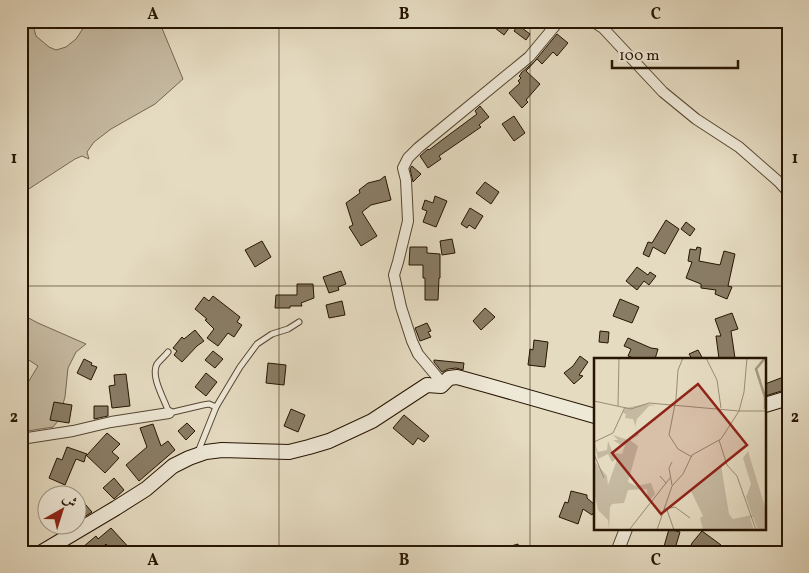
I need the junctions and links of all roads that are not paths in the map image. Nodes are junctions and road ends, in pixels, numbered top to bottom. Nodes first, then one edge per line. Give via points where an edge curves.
1 (559, 21) edge
2 (592, 21) edge
3 (788, 192) edge
4 (299, 322) dead end
5 (168, 352) dead end
6 (441, 386) junction
7 (788, 398) edge
8 (766, 405) edge
9 (216, 407) junction
10 (170, 413) junction
11 (594, 416) edge
12 (21, 438) edge
13 (197, 455) junction
14 (626, 530) edge
15 (42, 552) edge
16 (616, 552) edge

1 - 6 street via 529,57 418,148 403,168 408,221 394,276 412,341
2 - 3 street via 603,28 663,92 696,119 739,147
4 - 9 lane via 257,344
5 - 10 lane via 157,365 155,374
6 - 11 main road via 449,378 457,377
6 - 13 main road via 427,385 372,421 309,447 289,452 222,450
7 - 8 main road
9 - 10 lane via 209,404
9 - 13 lane
10 - 12 street
13 - 15 main road via 173,466 146,489
14 - 16 street

